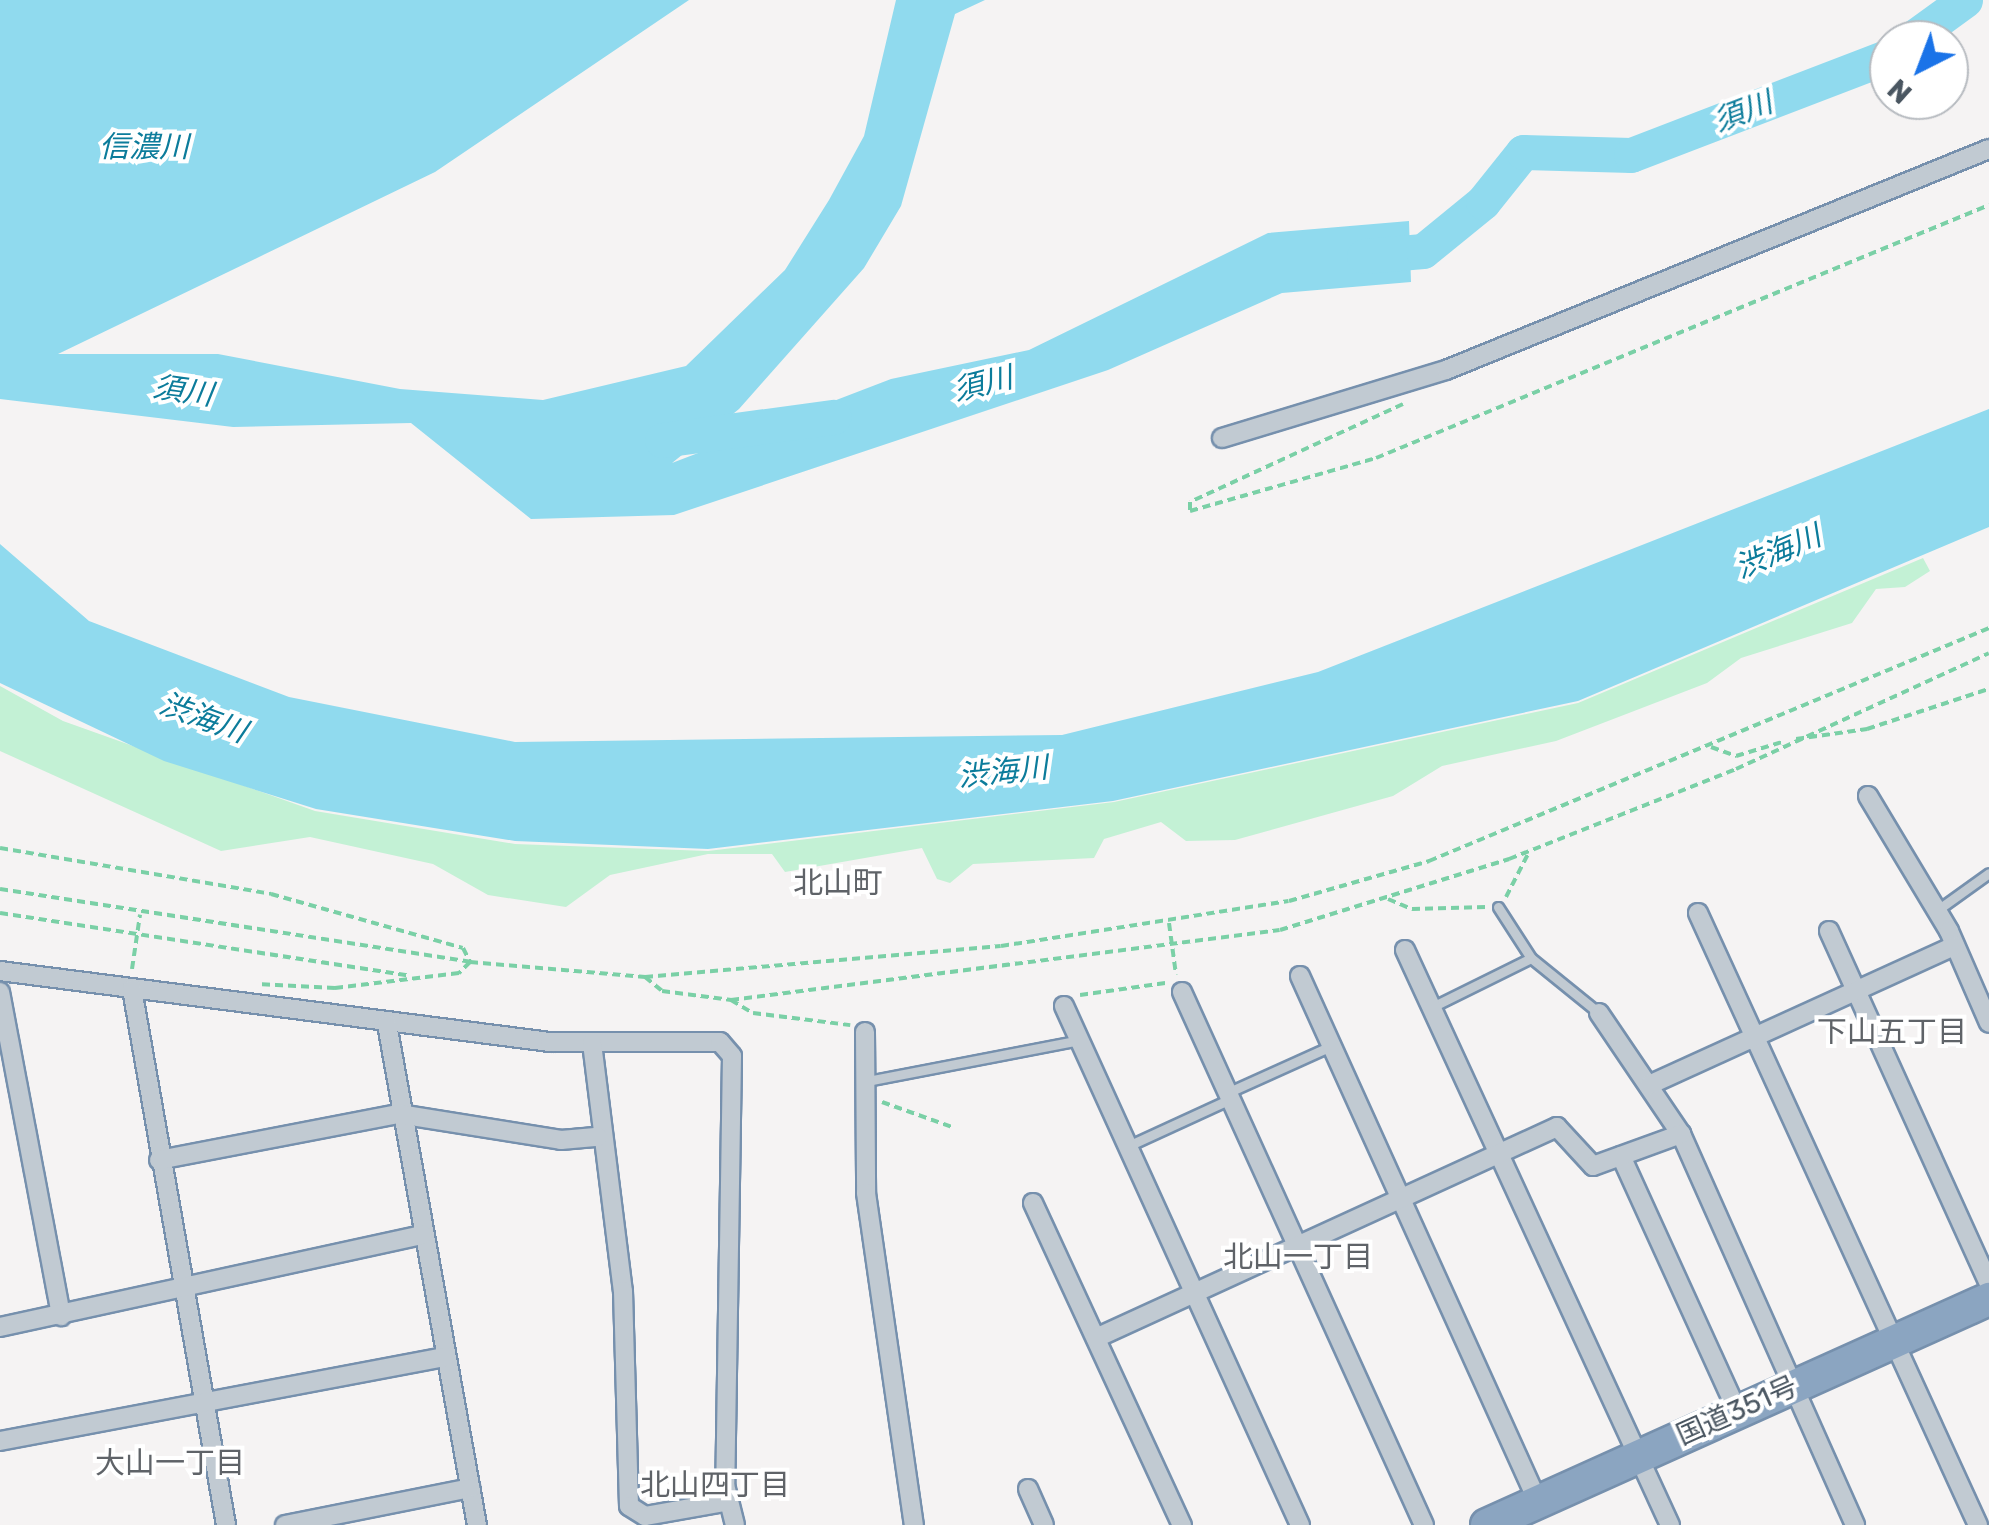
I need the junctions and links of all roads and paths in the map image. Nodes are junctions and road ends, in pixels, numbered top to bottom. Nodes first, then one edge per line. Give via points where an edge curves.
1 (1989, 149) edge
2 (1989, 206) edge
3 (1417, 396) dead end
4 (1222, 438) dead end
5 (1989, 628) edge
6 (1989, 652) edge
7 (1989, 689) edge
8 (1790, 739) junction
9 (1711, 747) junction
10 (1868, 796) dead end
11 (0, 848) edge
12 (1528, 851) junction
13 (1989, 873) edge
14 (0, 889) edge
15 (1388, 899) junction
16 (1498, 907) junction
17 (1936, 911) junction
18 (0, 913) edge
19 (140, 914) junction
20 (1698, 914) dead end
21 (1169, 923) junction
22 (1828, 931) dead end
23 (135, 938) junction
24 (1954, 946) junction
25 (1172, 949) junction
26 (1405, 950) dead end
27 (1531, 958) junction
28 (470, 962) junction
29 (0, 971) edge
30 (416, 976) junction
31 (1300, 976) dead end
32 (645, 977) junction
33 (236, 982) dead end
34 (132, 984) junction
35 (1180, 986) junction
36 (0, 992) edge
37 (1856, 994) junction
38 (731, 1000) junction
39 (1064, 1006) joint
40 (1432, 1006) junction
41 (1599, 1013) joint
42 (1989, 1023) edge
43 (386, 1024) junction
44 (865, 1032) joint
45 (1080, 1040) junction
46 (1755, 1040) junction
47 (592, 1043) junction
48 (1332, 1045) junction
49 (1650, 1085) junction
50 (867, 1089) junction
51 (1231, 1095) junction
52 (399, 1114) junction
53 (955, 1128) dead end
54 (1681, 1134) junction
55 (598, 1137) junction
56 (1128, 1146) junction
57 (1500, 1152) junction
58 (1621, 1156) junction
59 (159, 1160) junction
60 (1402, 1197) junction
61 (1033, 1203) dead end
62 (423, 1234) junction
63 (1297, 1247) junction
64 (1989, 1284) edge
65 (180, 1288) junction
66 (1195, 1292) junction
67 (1989, 1299) edge
68 (61, 1316) junction
69 (0, 1328) edge
70 (1096, 1338) junction
71 (1894, 1340) junction
72 (445, 1357) junction
73 (1792, 1386) junction
74 (202, 1404) junction
75 (1737, 1412) junction
76 (0, 1441) edge
77 (1639, 1454) junction
78 (470, 1488) junction
79 (1028, 1489) dead end
80 (729, 1501) junction
81 (1538, 1502) junction
82 (226, 1525) edge
83 (285, 1525) edge
84 (477, 1525) edge
85 (735, 1525) edge
86 (914, 1525) edge
87 (1044, 1525) edge
88 (1182, 1525) edge
89 (1300, 1525) edge
90 (1424, 1525) edge
91 (1487, 1525) edge
92 (1670, 1525) edge
93 (1854, 1525) edge
94 (1978, 1525) edge

1 - 4 street via 1446,370
2 - 3 path via 1376,458 1190,511 1190,502
5 - 9 path
6 - 8 path
7 - 8 path via 1867,729
8 - 9 path via 1736,756
8 - 12 path
9 - 21 path via 1429,861
10 - 17 street
11 - 28 path via 271,894 463,948
12 - 15 path
12 - 16 path
13 - 17 lane
14 - 19 path
15 - 16 path via 1412,908
15 - 25 path
16 - 27 lane
17 - 24 street
18 - 23 path
19 - 23 path
19 - 28 path
20 - 46 street
21 - 25 path
21 - 32 path via 844,966
22 - 37 street
23 - 30 path
23 - 34 path
24 - 37 street
24 - 42 street
25 - 35 path
25 - 38 path
26 - 40 street
27 - 40 lane
27 - 41 lane
28 - 30 path via 459,972
28 - 32 path
29 - 34 street
30 - 33 path via 335,988
31 - 48 street
32 - 38 path via 662,991
34 - 43 street
34 - 59 street
35 - 39 path via 1064,997
35 - 51 street
36 - 68 street
37 - 46 street
37 - 64 street
38 - 44 path via 753,1013
39 - 45 street
40 - 57 street
41 - 49 street
43 - 47 street
43 - 52 street
44 - 50 street
45 - 50 lane
45 - 56 street
46 - 49 street
46 - 71 street
47 - 55 street
47 - 80 street via 720,1042 732,1056
48 - 51 lane
48 - 60 street
49 - 54 street
50 - 53 path
50 - 86 street via 866,1193
51 - 56 lane
51 - 63 street
52 - 55 street via 561,1140
52 - 59 street
52 - 62 street
54 - 58 street
54 - 73 street
55 - 80 street via 623,1291 629,1506 646,1516
56 - 66 street
57 - 58 street via 1557,1127 1593,1166
57 - 60 street
57 - 77 street
58 - 75 street
59 - 65 street
60 - 63 street
60 - 81 street
61 - 70 street
62 - 65 street
62 - 72 street
63 - 66 street
63 - 90 street
65 - 68 street
65 - 74 street
66 - 70 street
66 - 89 street
67 - 71 highway, 国道351号
68 - 69 street
70 - 88 street
71 - 73 highway, 国道351号
71 - 94 street
72 - 74 street
72 - 78 street
73 - 75 highway, 国道351号
73 - 93 street
74 - 76 street
74 - 82 street
75 - 77 highway, 国道351号
77 - 81 highway, 国道351号
77 - 92 street
78 - 83 street
78 - 84 street
79 - 87 street
80 - 85 street
81 - 91 highway, 国道351号

